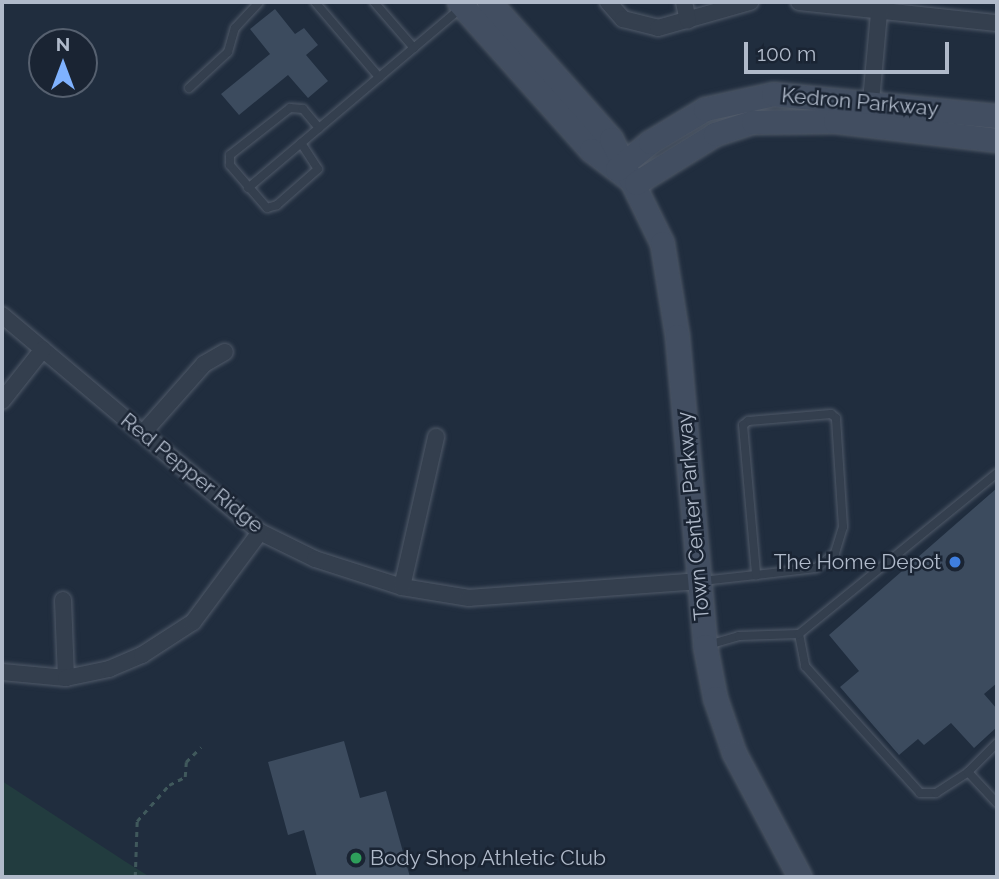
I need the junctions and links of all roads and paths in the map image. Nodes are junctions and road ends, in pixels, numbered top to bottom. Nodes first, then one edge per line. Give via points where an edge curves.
1 (259, 2) edge
2 (315, 2) edge
3 (374, 2) edge
4 (489, 2) edge
5 (608, 2) edge
6 (684, 2) edge
7 (750, 2) edge
8 (799, 2) edge
9 (461, 4) edge
10 (880, 5) edge
11 (688, 21) junction
12 (997, 22) edge
13 (414, 48) junction
14 (379, 77) junction
15 (189, 88) dead end
16 (871, 102) junction
17 (997, 116) edge
18 (868, 125) junction
19 (319, 128) junction
20 (997, 139) edge
21 (301, 143) junction
22 (626, 172) junction
23 (248, 188) junction
24 (2, 315) edge
25 (43, 349) junction
26 (225, 352) dead end
27 (2, 401) edge
28 (143, 433) junction
29 (436, 437) dead end
30 (997, 473) edge
31 (260, 531) junction
32 (756, 575) junction
33 (699, 581) junction
34 (402, 587) junction
35 (63, 600) dead end
36 (799, 634) junction
37 (705, 646) junction
38 (2, 672) edge
39 (66, 678) junction
40 (997, 743) edge
41 (201, 747) dead end
42 (968, 772) junction
43 (997, 803) edge
44 (779, 841) junction
45 (135, 877) edge
46 (800, 877) edge
47 (820, 877) edge

1 - 15 lane via 235,28 228,52
2 - 14 lane
3 - 13 lane
4 - 22 street, Town Center Parkway via 611,139
5 - 11 street via 623,19 657,28
6 - 11 street
7 - 11 street
8 - 10 street
9 - 13 lane
9 - 22 street via 591,149
10 - 12 street
10 - 16 street
13 - 14 lane
14 - 19 lane
16 - 17 street, Kedron Parkway
16 - 18 street
16 - 22 street, Kedron Parkway via 792,94 747,98 694,115
18 - 20 street, Kedron Parkway
18 - 22 street, Kedron Parkway via 753,122
19 - 21 lane
19 - 23 lane via 303,109 290,108 235,150 230,165
21 - 23 lane
21 - 23 lane via 318,169 277,205 267,208
22 - 33 street, Town Center Parkway via 664,256 677,336
24 - 25 street, Red Pepper Ridge
25 - 27 street
25 - 28 street, Red Pepper Ridge
26 - 28 street via 204,364
28 - 31 street, Red Pepper Ridge
29 - 34 street
30 - 36 lane
31 - 34 street, Red Pepper Ridge via 314,559
31 - 39 street via 193,622 120,665
32 - 32 lane via 816,568 827,562 842,541 836,418 831,414 743,425
32 - 33 lane
33 - 34 street, Red Pepper Ridge via 506,597 469,597
33 - 37 street, Town Center Parkway
35 - 39 street
36 - 37 lane via 738,636
36 - 42 lane via 805,666 920,793 936,793
37 - 44 street, Town Center Parkway via 715,698 734,753
38 - 39 street
40 - 42 lane
41 - 45 path via 186,762 185,777 169,785 137,821
42 - 43 lane
44 - 46 street, Town Center Parkway
44 - 47 street, Town Center Parkway

